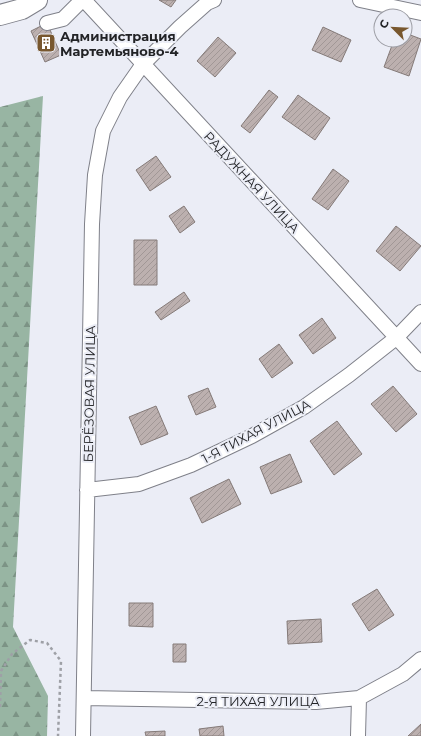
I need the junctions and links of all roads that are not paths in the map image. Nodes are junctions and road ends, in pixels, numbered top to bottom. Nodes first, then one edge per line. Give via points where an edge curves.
1 (37, 0) edge
2 (83, 0) edge
3 (214, 0) edge
4 (360, 0) edge
5 (421, 13) edge
6 (0, 15) edge
7 (47, 23) dead end
8 (143, 64) junction
9 (421, 312) edge
10 (396, 338) junction
11 (421, 364) edge
12 (87, 490) junction
13 (421, 659) edge
14 (84, 698) junction
15 (359, 698) junction
16 (83, 736) edge
17 (358, 736) edge

1 - 6 street via 22,9
2 - 7 street via 63,19
2 - 8 street, РАДУЖНАЯ УЛИЦА
3 - 8 street, БЕРЁЗОВАЯ УЛИЦА via 207,3 180,27
4 - 5 street
8 - 10 street, РАДУЖНАЯ УЛИЦА
8 - 12 street, БЕРЁЗОВАЯ УЛИЦА via 120,97 103,130 95,175
9 - 10 street, 1-Я ТИХАЯ УЛИЦА
10 - 11 street, РАДУЖНАЯ УЛИЦА
10 - 12 street, 1-Я ТИХАЯ УЛИЦА via 304,407 252,436 191,465 140,484
12 - 14 street, БЕРЁЗОВАЯ УЛИЦА
13 - 15 street, 2-Я ТИХАЯ УЛИЦА via 403,674
14 - 15 street, 2-Я ТИХАЯ УЛИЦА via 316,702
14 - 16 street, БЕРЁЗОВАЯ УЛИЦА
15 - 17 street

